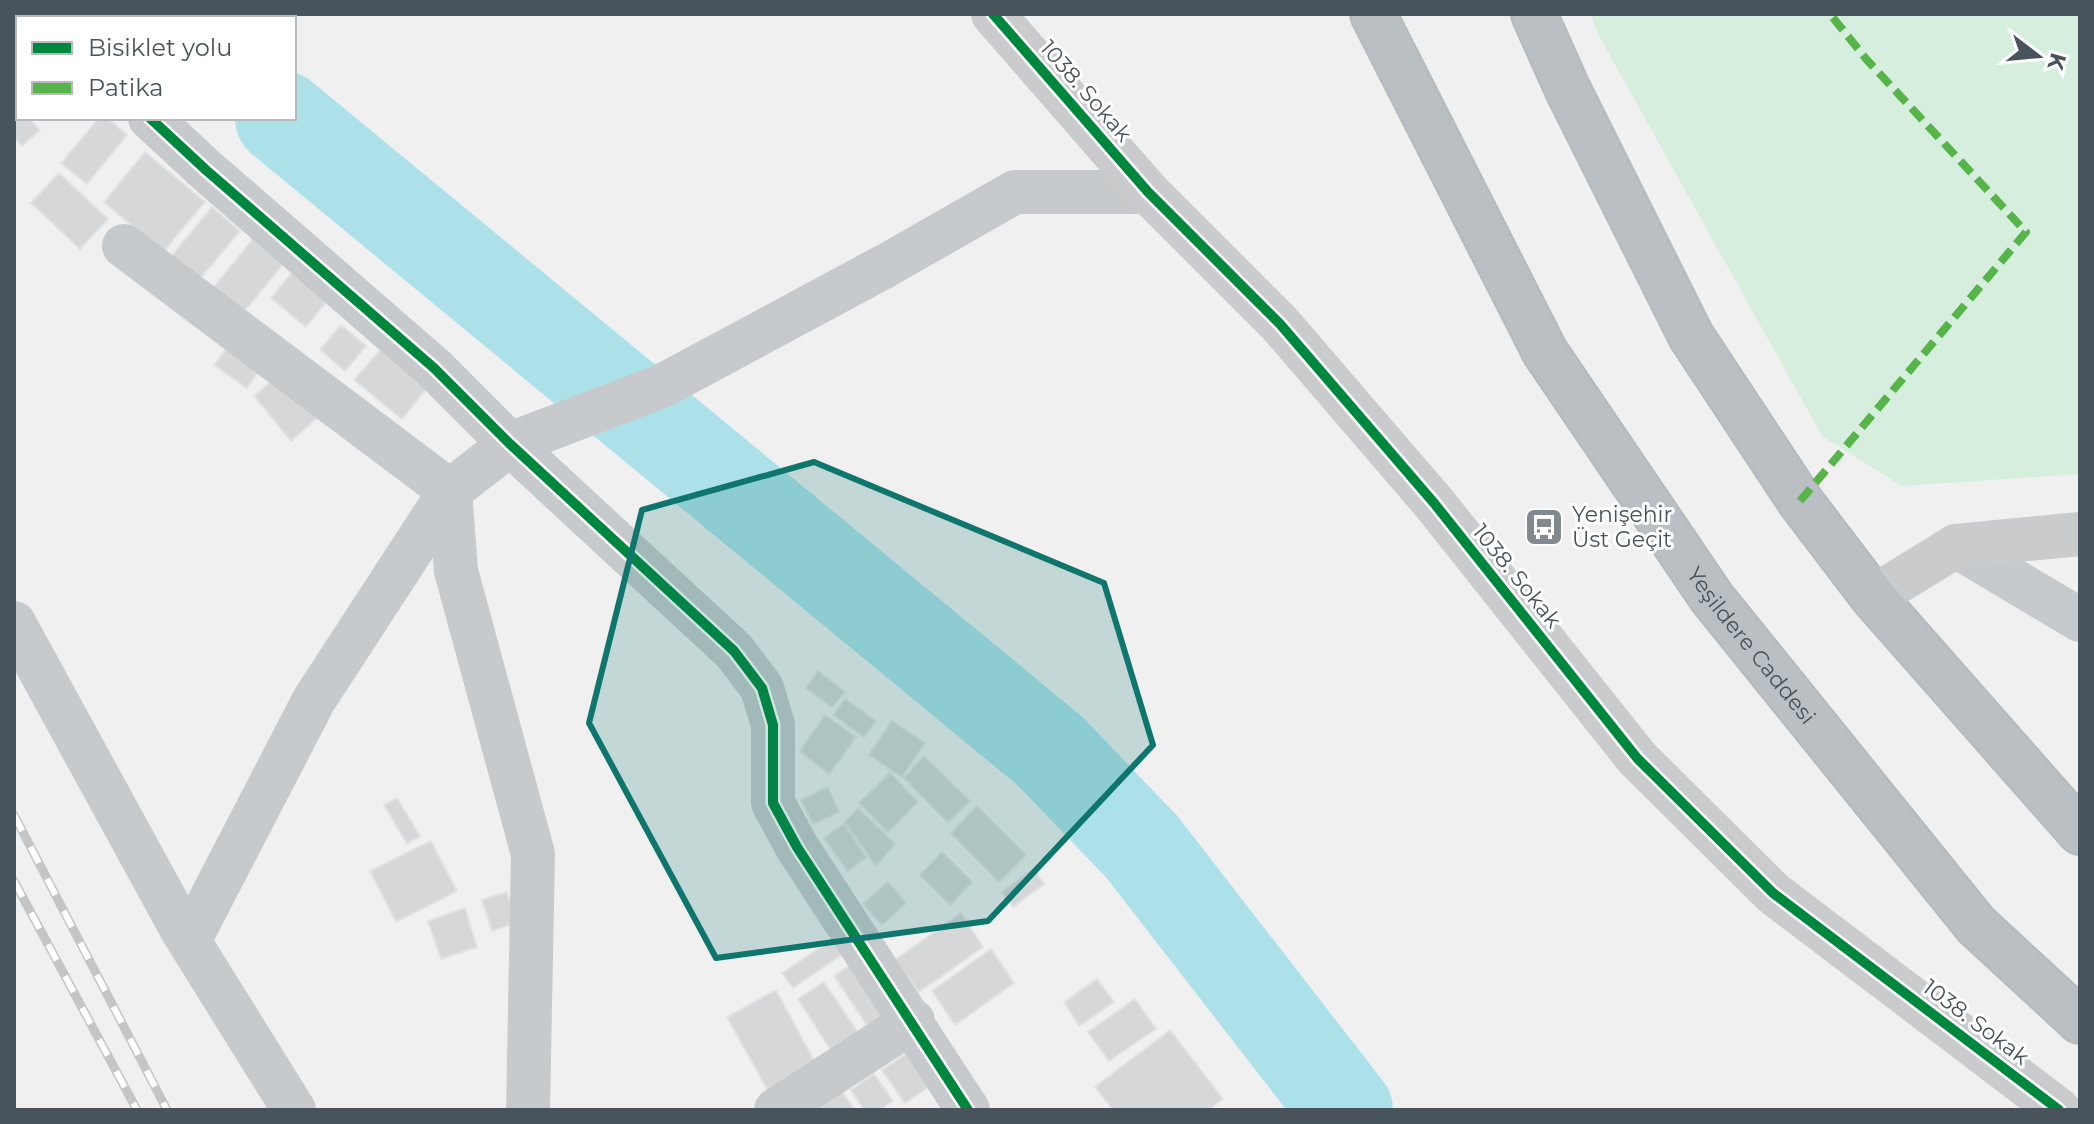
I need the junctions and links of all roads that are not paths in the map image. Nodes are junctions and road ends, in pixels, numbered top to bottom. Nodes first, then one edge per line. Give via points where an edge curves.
1 (993, 14) edge
2 (1373, 14) edge
3 (1534, 14) edge
4 (152, 120) edge
5 (1148, 192) junction
6 (124, 246) dead end
7 (524, 439) junction
8 (450, 491) junction
9 (2080, 534) edge
10 (1956, 546) junction
11 (1873, 597) junction
12 (2080, 620) edge
13 (14, 623) edge
14 (2080, 832) edge
15 (189, 941) junction
16 (913, 1021) junction
17 (2080, 1021) edge
18 (294, 1110) edge
19 (528, 1110) edge
20 (776, 1110) edge
21 (968, 1110) edge
22 (2059, 1110) edge

1 - 5 street, 1038. Sokak
2 - 17 highway, Yeşildere Caddesi via 1545,352 1712,598 1976,925
3 - 11 highway via 1691,336 1800,501
4 - 7 street via 434,368
5 - 7 street via 1015,192 662,386
5 - 22 street, 1038. Sokak via 1280,324 1434,503 1637,758 1773,893
6 - 8 street
7 - 8 street
7 - 16 street via 734,651 762,688 773,725 773,803
8 - 15 street via 314,700
8 - 19 street via 456,571 533,854
9 - 10 street
10 - 11 street
10 - 12 street
11 - 14 highway
13 - 15 street
15 - 18 street
16 - 20 street
16 - 21 street

